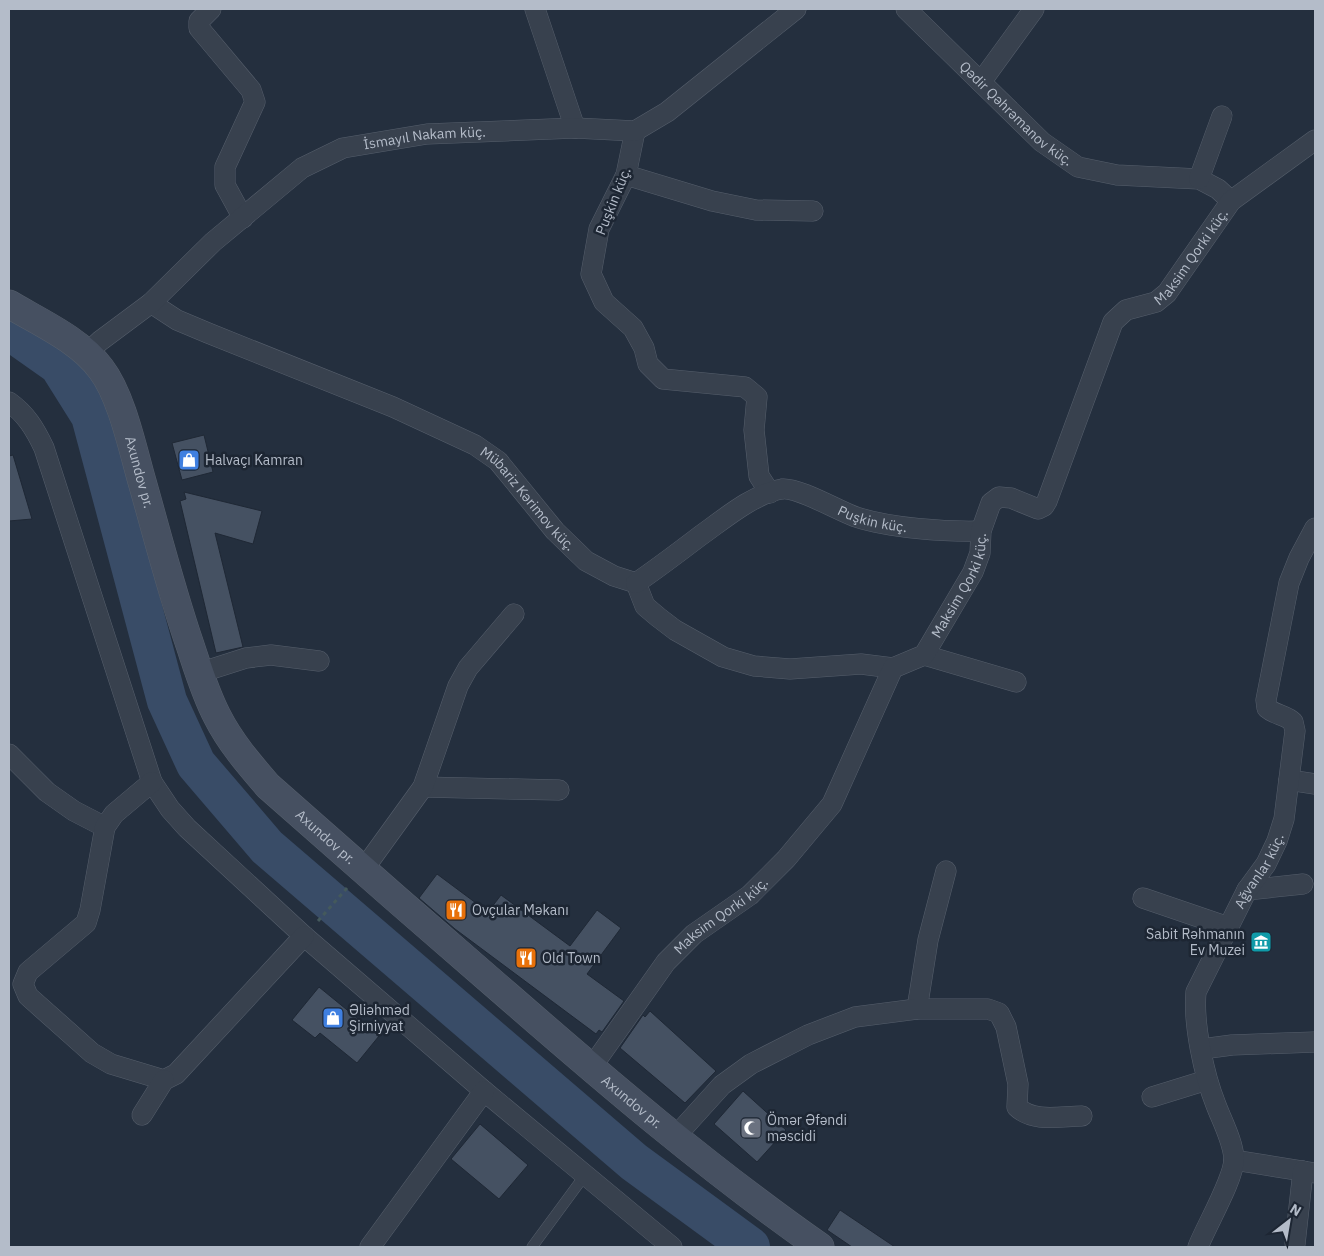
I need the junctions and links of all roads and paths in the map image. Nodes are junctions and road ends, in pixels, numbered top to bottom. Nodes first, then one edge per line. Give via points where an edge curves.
1 (211, 9) edge
2 (534, 9) edge
3 (796, 9) edge
4 (906, 9) edge
5 (1034, 9) edge
6 (981, 82) junction
7 (1222, 116) dead end
8 (574, 128) junction
9 (635, 131) junction
10 (1315, 140) edge
11 (626, 175) junction
12 (1199, 179) junction
13 (1231, 201) junction
14 (813, 211) dead end
15 (244, 218) junction
16 (151, 303) junction
17 (9, 304) edge
18 (87, 354) junction
19 (9, 402) edge
20 (770, 493) junction
21 (1315, 528) edge
22 (981, 531) junction
23 (636, 584) junction
24 (514, 614) dead end
25 (924, 655) junction
26 (319, 661) dead end
27 (893, 668) junction
28 (199, 673) junction
29 (1016, 682) dead end
30 (9, 754) edge
31 (1289, 780) junction
32 (152, 782) junction
33 (1315, 784) edge
34 (423, 787) junction
35 (559, 790) dead end
36 (105, 827) junction
37 (946, 871) dead end
38 (356, 877) junction
39 (1304, 884) dead end
40 (1247, 890) junction
41 (1143, 898) dead end
42 (1228, 927) junction
43 (308, 932) junction
44 (916, 1009) junction
45 (1315, 1042) edge
46 (1202, 1049) junction
47 (591, 1068) junction
48 (164, 1080) junction
49 (1207, 1080) junction
50 (484, 1091) junction
51 (1152, 1097) dead end
52 (142, 1115) dead end
53 (1082, 1116) dead end
54 (675, 1137) junction
55 (1234, 1160) junction
56 (1309, 1172) edge
57 (585, 1175) junction
58 (1296, 1244) dead end
59 (370, 1247) edge
60 (532, 1247) edge
61 (672, 1247) edge
62 (820, 1247) edge
63 (1198, 1247) edge

1 - 15 street via 199,21 199,28 251,90 255,102 225,167 225,185
2 - 8 street
3 - 9 street via 667,112
4 - 6 street, Qədir Qəhrəmanov küç.
5 - 6 street
6 - 12 street, Qədir Qəhrəmanov küç. via 1042,142 1078,167 1117,175
7 - 12 street
8 - 9 street, İsmayıl Nakam küç.
8 - 15 street, İsmayıl Nakam küç. via 427,134 343,148 302,168
9 - 11 street, Puşkin küç.
10 - 13 street, Maksim Qorki küç.
11 - 14 street via 712,201 756,210
11 - 20 street, Puşkin küç. via 599,229 591,274 604,302 633,328 648,364 663,379 745,387 757,397 754,430 759,476
12 - 13 street, Qədir Qəhrəmanov küç. via 1218,189
13 - 22 street, Maksim Qorki küç. via 1167,293 1156,302 1126,310 1113,322 1044,506 1038,509 1000,497 991,503
15 - 16 street, İsmayıl Nakam küç. via 213,242
16 - 18 street, İsmayıl Nakam küç.
16 - 23 street, Mübariz Kərimov küç. via 177,320 475,445 498,461 555,531 586,561
17 - 18 street, Axundov pr.
18 - 28 street, Axundov pr. via 110,383 126,425
19 - 32 street via 21,410 34,427 44,448
20 - 22 street, Puşkin küç. via 784,489 796,491 857,517 892,525
20 - 23 street, Puşkin küç. via 739,508
21 - 31 street, Ağvanlar küç. via 1289,582 1266,700 1267,708 1273,713 1294,722
22 - 25 street, Maksim Qorki küç. via 980,553 973,572
23 - 27 street via 646,606 658,617 723,657 772,668 861,664
24 - 34 street via 468,668 458,686
25 - 27 street
25 - 29 street
26 - 28 street via 271,655 246,658
27 - 47 street, Maksim Qorki küç. via 832,804 750,896 694,934 666,962
28 - 38 street, Axundov pr. via 217,717 250,766
30 - 36 street via 47,792
31 - 33 street
31 - 40 street, Ağvanlar küç. via 1284,819 1277,841 1266,864
32 - 36 street via 114,814
32 - 43 street via 187,828
34 - 35 street
34 - 38 street
36 - 48 street via 86,924 28,972 23,984 28,996 92,1053 111,1064
37 - 44 street via 928,940
38 - 43 path
38 - 47 street, Axundov pr.
39 - 40 street
40 - 42 street, Ağvanlar küç.
41 - 42 street
42 - 46 street, Ağvanlar küç. via 1196,992 1194,1009
43 - 48 street via 176,1074
43 - 50 street
44 - 53 street via 988,1008 999,1013 1006,1027 1018,1084 1017,1107 1023,1113 1037,1117
44 - 54 street via 855,1017 808,1035 751,1064 722,1085
45 - 46 street
46 - 49 street, Ağvanlar küç.
47 - 54 street, Axundov pr.
48 - 52 street
49 - 51 street
49 - 55 street, Ağvanlar küç.
50 - 57 street
50 - 59 street
54 - 62 street, Axundov pr.
55 - 56 street
55 - 63 street via 1227,1184
56 - 58 street
57 - 60 lane
57 - 61 street

